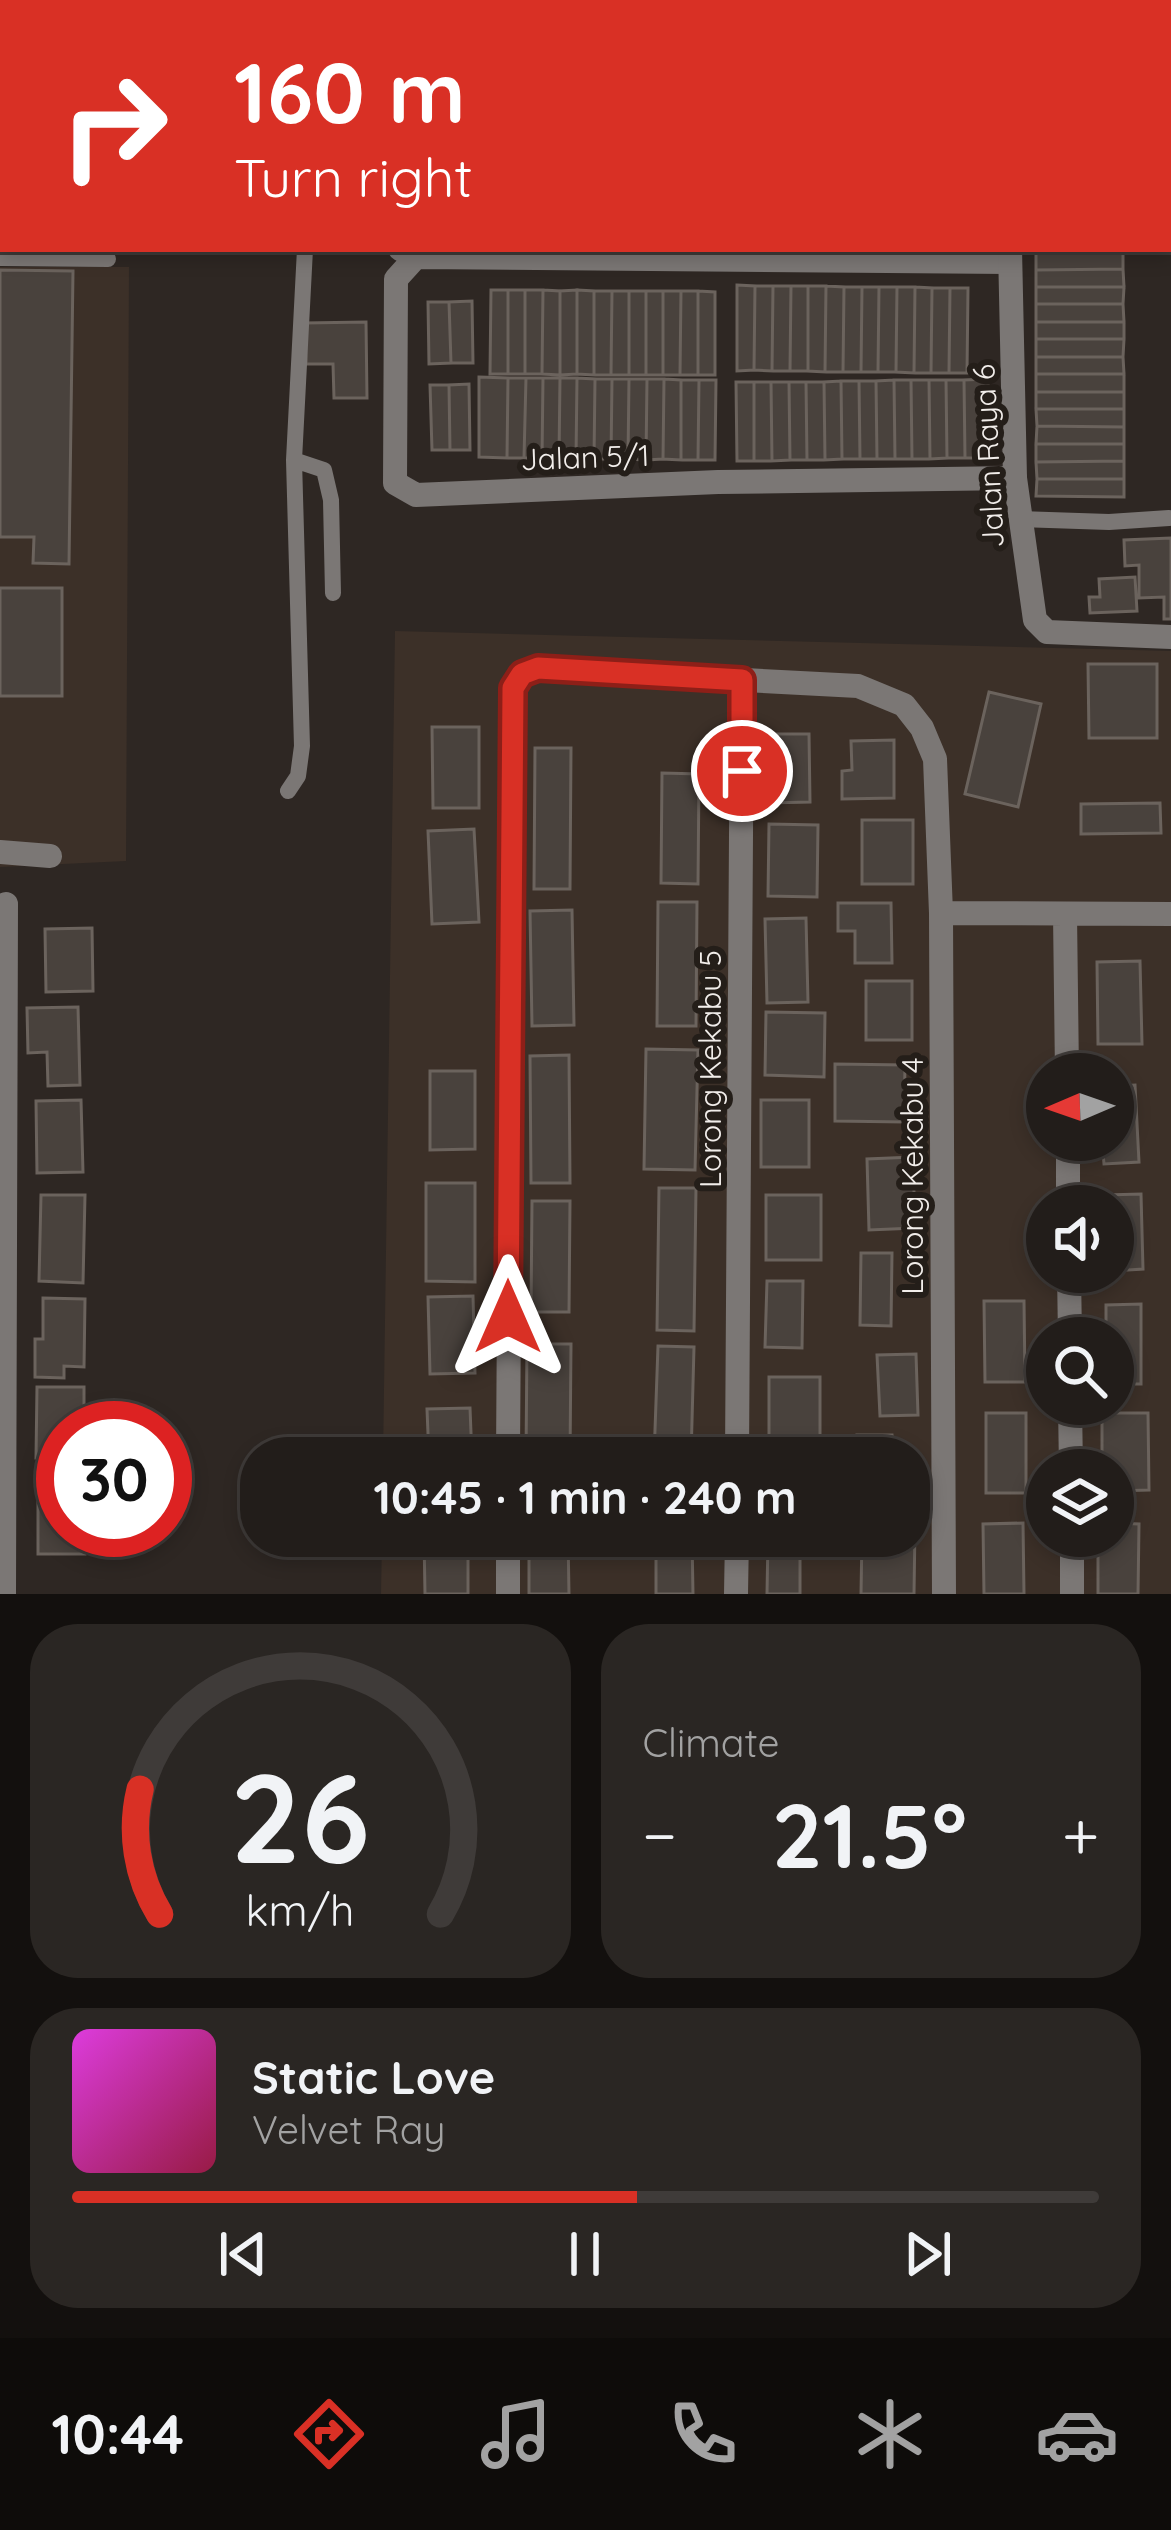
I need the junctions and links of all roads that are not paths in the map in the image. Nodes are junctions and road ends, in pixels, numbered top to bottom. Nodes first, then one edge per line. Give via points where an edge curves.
1 (305, 252) edge
2 (408, 253) edge
3 (506, 253) edge
4 (1010, 256) edge
5 (0, 258) edge
6 (108, 260) dead end
7 (294, 460) junction
8 (1015, 478) junction
9 (1169, 518) edge
10 (1019, 519) junction
11 (333, 593) dead end
12 (1171, 637) edge
13 (742, 680) junction
14 (288, 791) dead end
15 (0, 852) edge
16 (50, 856) dead end
17 (6, 904) dead end
18 (941, 914) junction
19 (1065, 914) junction
20 (1171, 914) edge
21 (1067, 1053) edge
22 (508, 1437) edge
23 (737, 1437) edge
24 (508, 1557) edge
25 (737, 1557) edge
26 (1072, 1557) edge
27 (4, 1594) edge
28 (508, 1594) edge
29 (736, 1594) edge
30 (944, 1594) edge
31 (1072, 1594) edge

1 - 7 lane
2 - 3 street
2 - 8 street, Jalan 5/1 via 396,279 395,483 416,495
3 - 4 street
4 - 8 street, Jalan Raya 6
5 - 6 lane
7 - 11 lane via 324,470
7 - 14 lane via 302,746
8 - 10 street, Jalan Raya 6
9 - 10 lane
10 - 12 street, Jalan Raya 6 via 1035,620 1047,632
13 - 18 street, Lorong Kekabu 4 via 858,686 904,705 935,759
13 - 22 street via 538,668 513,688
13 - 23 street, Lorong Kekabu 5
15 - 16 street
17 - 27 street
18 - 19 street
18 - 30 street, Lorong Kekabu 4
19 - 20 street
19 - 21 street
24 - 28 street
25 - 29 street
26 - 31 street

